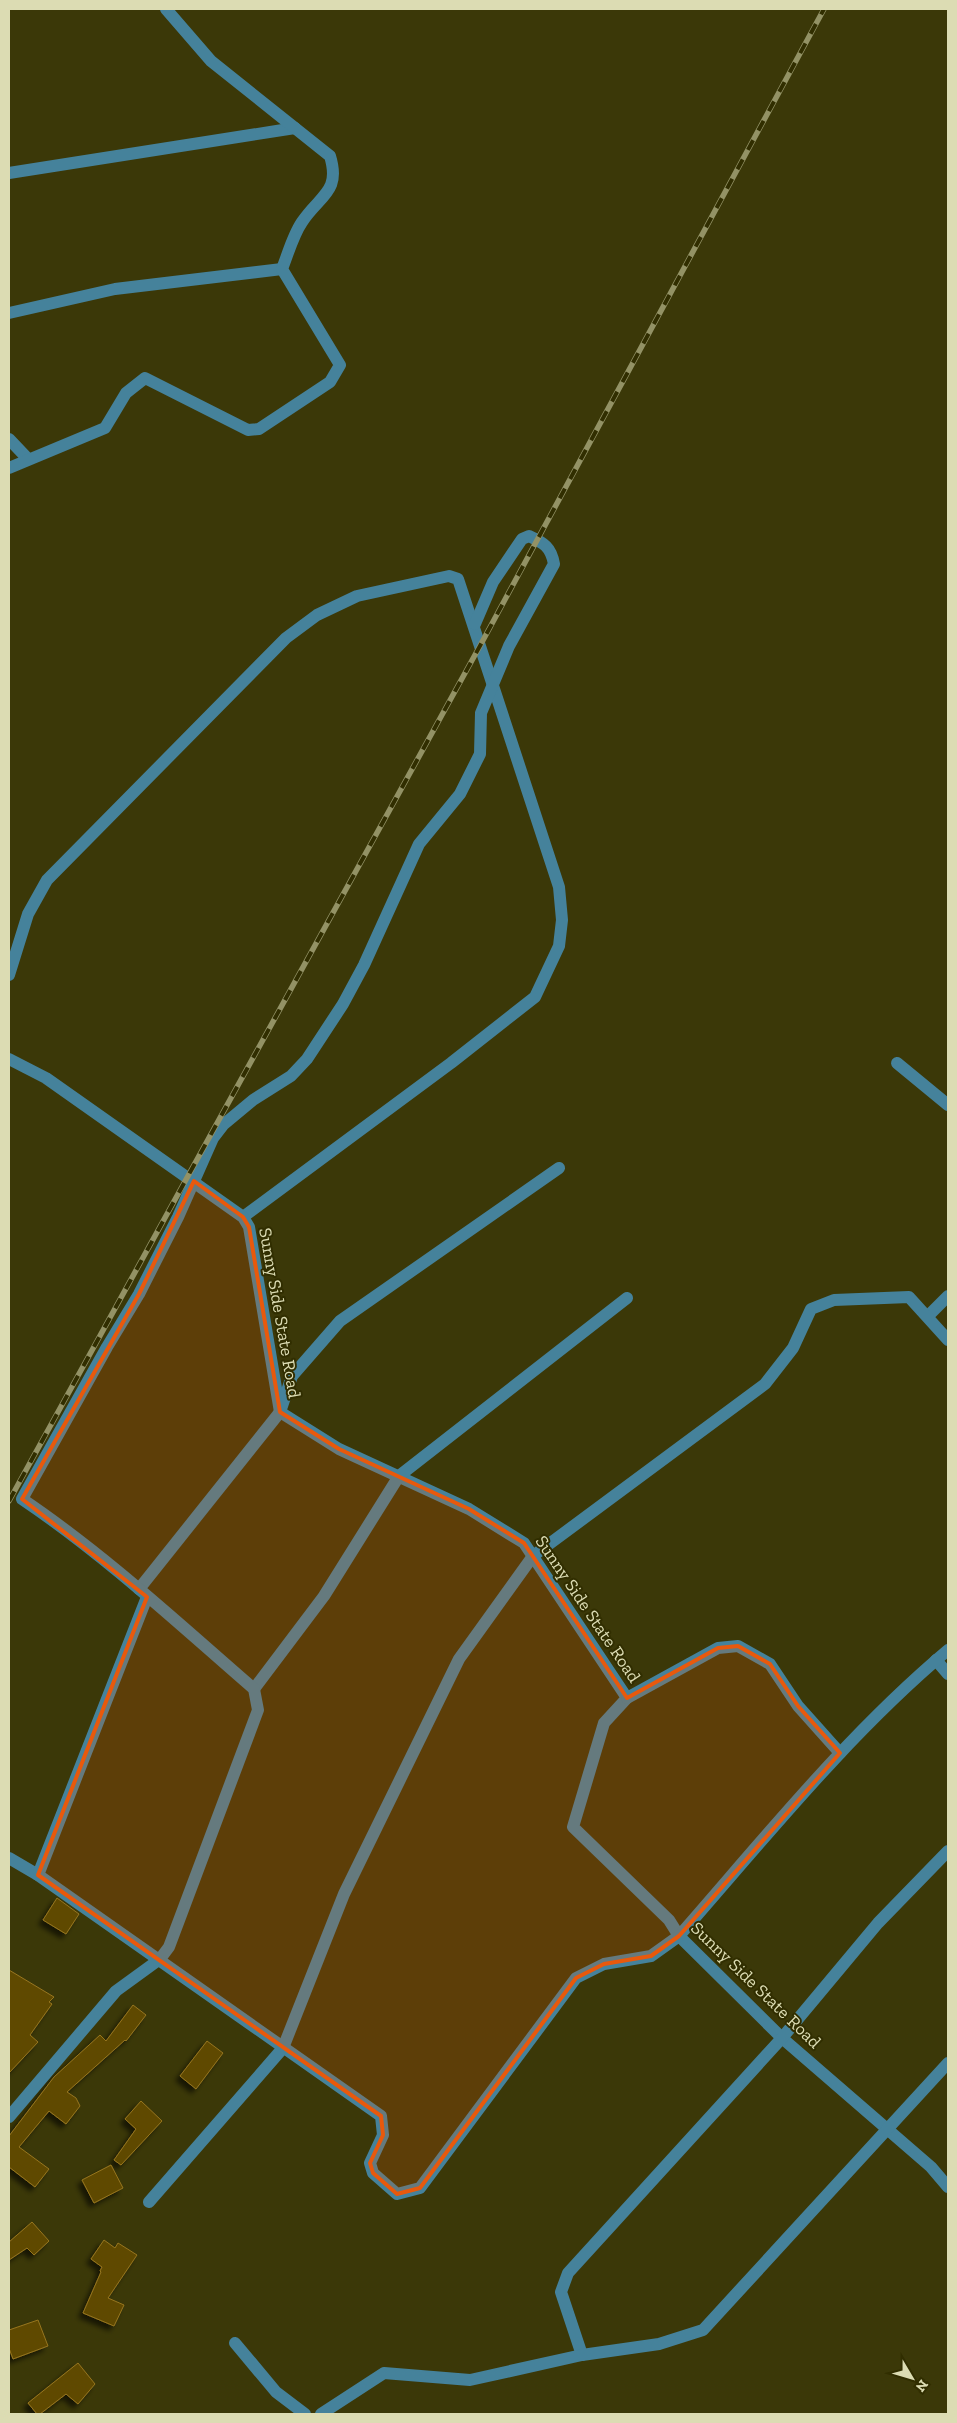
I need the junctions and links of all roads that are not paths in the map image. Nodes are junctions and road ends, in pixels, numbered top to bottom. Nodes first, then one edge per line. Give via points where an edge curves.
1 (166, 9) edge
2 (296, 128) junction
3 (9, 173) edge
4 (282, 269) junction
5 (9, 312) edge
6 (9, 439) edge
7 (28, 459) junction
8 (9, 468) edge
9 (475, 624) junction
10 (494, 682) junction
11 (9, 974) edge
12 (9, 1059) edge
13 (897, 1063) dead end
14 (948, 1105) edge
15 (559, 1168) dead end
16 (194, 1181) junction
17 (243, 1217) junction
18 (948, 1296) edge
19 (626, 1298) dead end
20 (928, 1316) junction
21 (948, 1340) edge
22 (280, 1412) junction
23 (399, 1476) junction
24 (533, 1556) junction
25 (143, 1593) junction
26 (948, 1650) edge
27 (936, 1660) junction
28 (948, 1674) edge
29 (254, 1689) junction
30 (627, 1698) junction
31 (840, 1754) junction
32 (948, 1851) edge
33 (9, 1858) edge
34 (38, 1875) junction
35 (678, 1936) junction
36 (160, 1960) junction
37 (782, 2038) junction
38 (283, 2048) junction
39 (948, 2064) edge
40 (9, 2117) edge
41 (887, 2130) junction
42 (948, 2187) edge
43 (149, 2202) dead end
44 (235, 2343) dead end
45 (582, 2355) junction
46 (305, 2414) edge
47 (321, 2414) edge

1 - 2 street via 211,61
2 - 3 street
2 - 4 street via 330,156 335,173 330,189 301,223
4 - 5 street via 115,289
4 - 7 street via 340,365 330,382 259,429 248,430 145,378 126,393 105,428
6 - 7 street
7 - 8 street
9 - 10 street
9 - 10 street via 493,582 522,539 529,536 544,543 552,554 554,564 551,573 509,646
9 - 11 street via 458,579 449,576 357,596 317,615 286,638 47,880 28,914
10 - 16 street via 481,712 480,754 460,794 419,844 343,1004 306,1059 290,1076 222,1125
10 - 17 street via 559,887 562,920 559,946 535,997
12 - 16 street, Sunny Side State Road via 46,1078
13 - 14 street
15 - 22 street via 340,1321 292,1376
16 - 17 street, Sunny Side State Road
16 - 25 street via 139,1294 22,1499
17 - 22 street, Sunny Side State Road via 249,1227
18 - 20 street
19 - 23 street
20 - 21 street
20 - 24 street via 908,1297 834,1300 811,1309 793,1348 765,1384
22 - 23 street, Sunny Side State Road via 339,1448
22 - 25 street
23 - 24 street, Sunny Side State Road via 468,1509 524,1543
23 - 29 street via 324,1596
24 - 30 street, Sunny Side State Road
24 - 38 street via 460,1659 344,1894
25 - 29 street
25 - 34 street
26 - 27 street
27 - 28 street
27 - 31 street
29 - 36 street via 258,1710 168,1947
30 - 31 street via 718,1648 738,1646 770,1664 798,1706
30 - 35 street, Sunny Side State Road via 604,1723 573,1827 668,1920
31 - 35 street
32 - 37 street via 878,1923
33 - 34 street
34 - 36 street
35 - 37 street, Sunny Side State Road
35 - 38 street via 650,1956 604,1964 576,1978 420,2188 397,2194 373,2173 370,2163 383,2135 381,2116
36 - 38 street
36 - 40 street via 116,1991
37 - 41 street, Sunny Side State Road
37 - 45 street via 568,2273 561,2292
38 - 43 street
39 - 41 street
41 - 42 street, Sunny Side State Road via 931,2167
41 - 45 street via 703,2330 659,2344
44 - 46 street via 276,2392
45 - 47 street via 470,2380 384,2373

